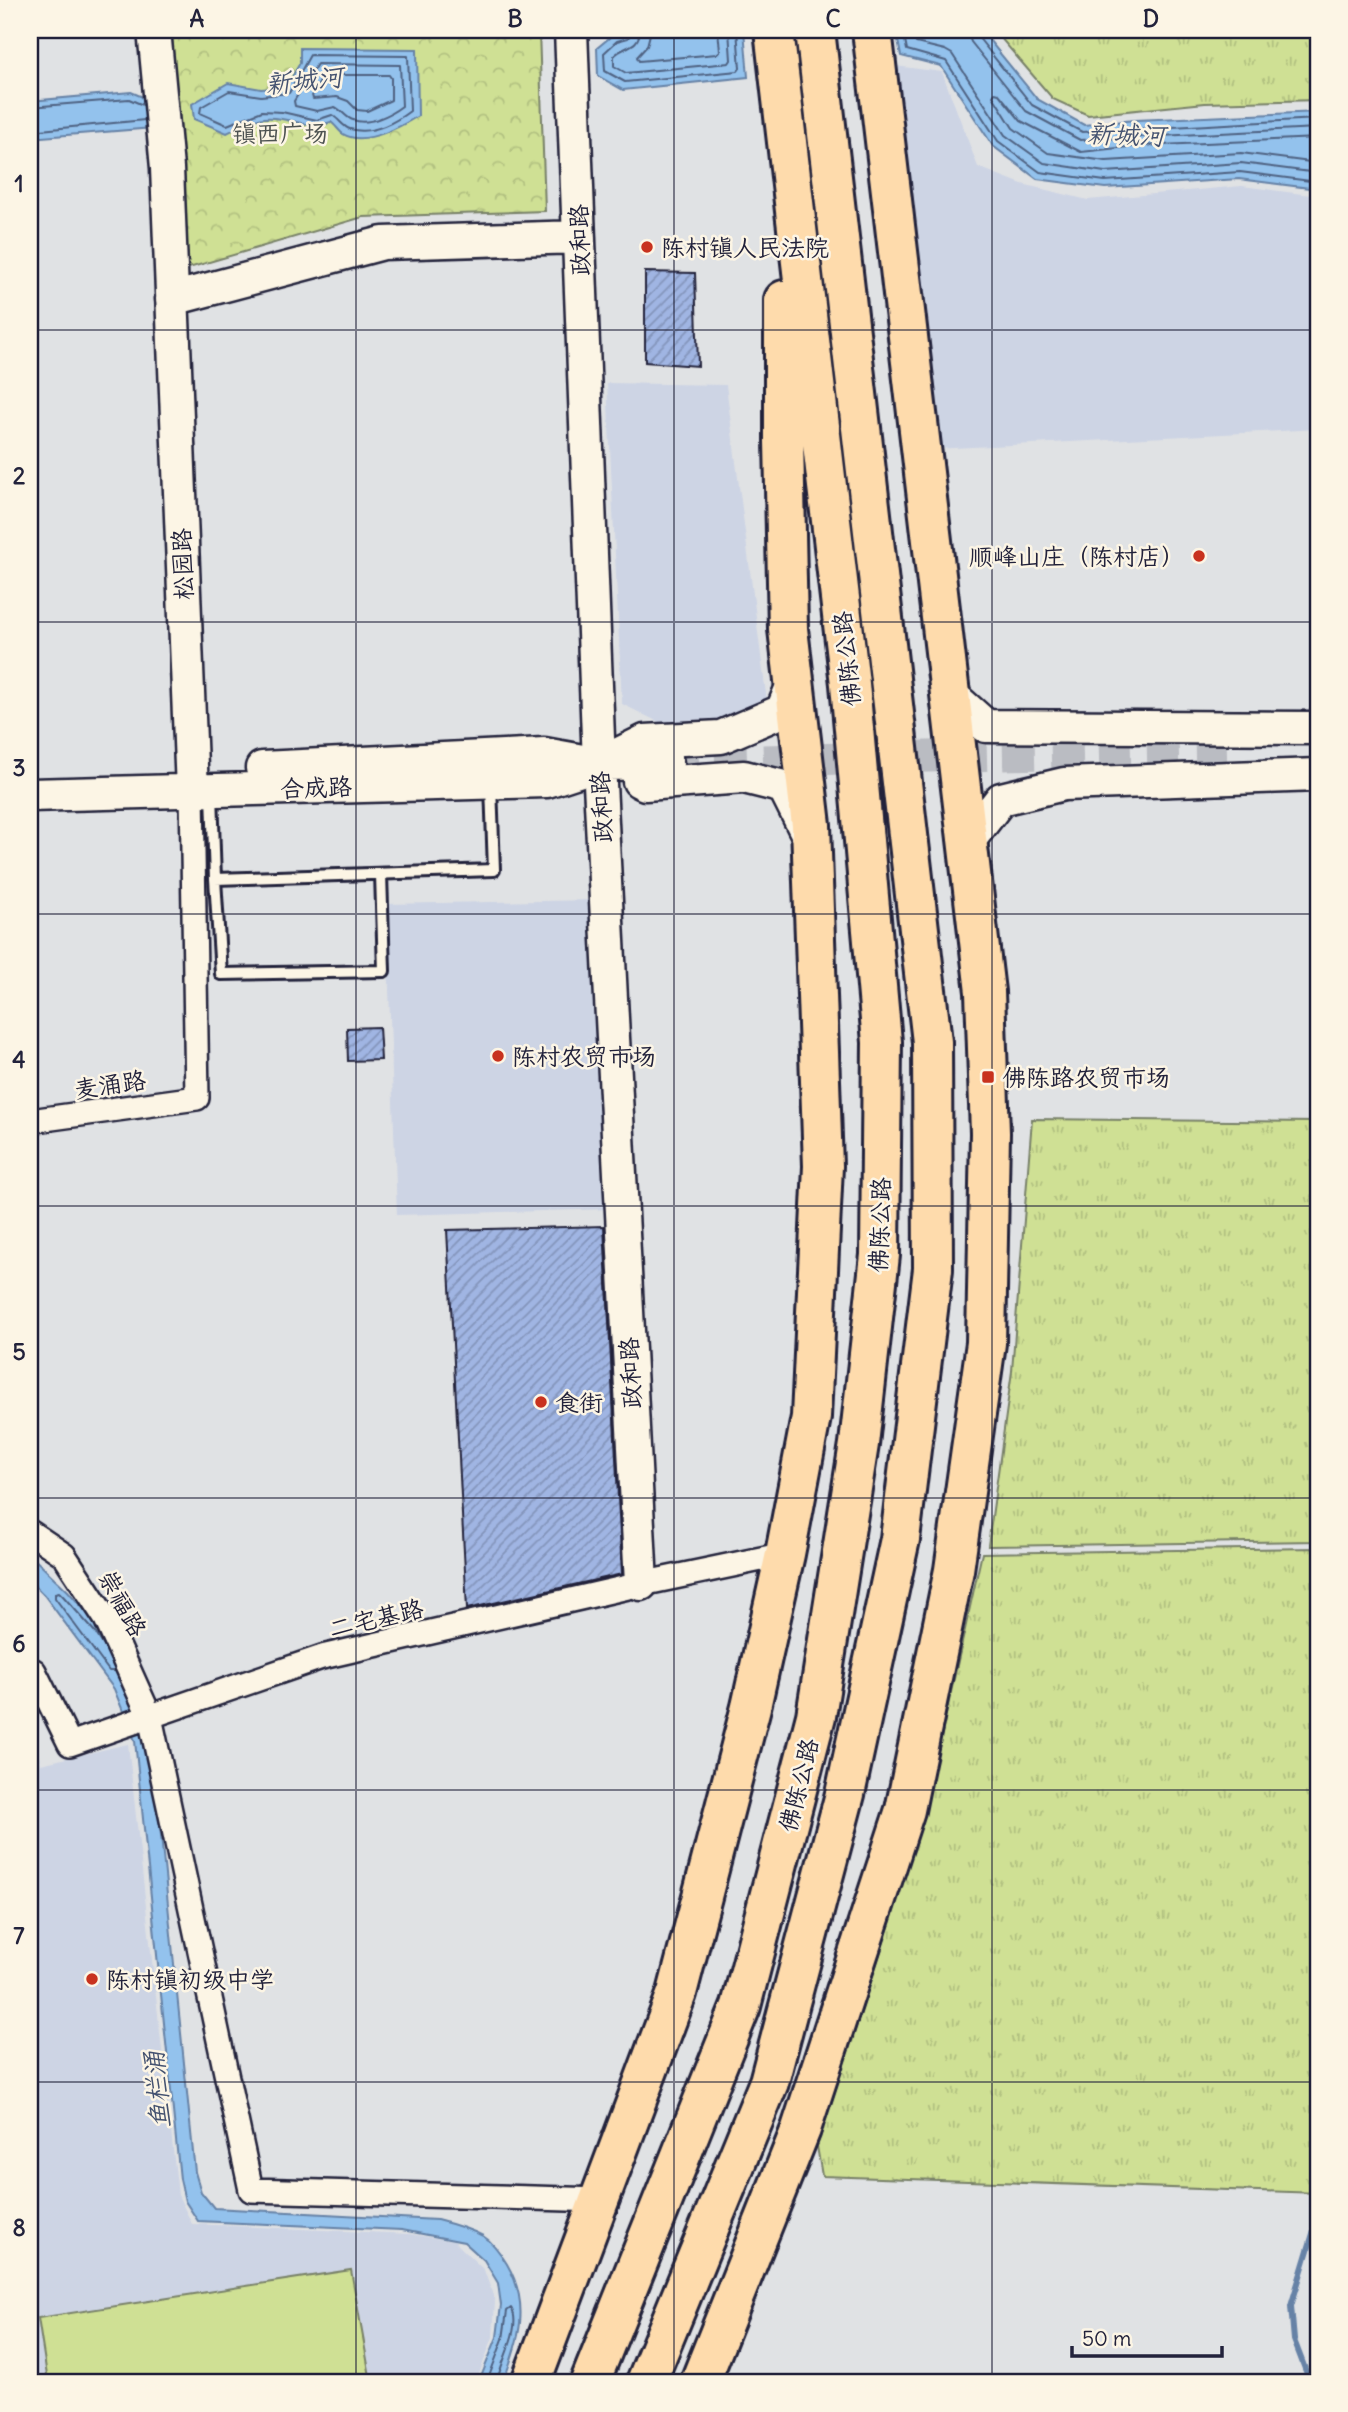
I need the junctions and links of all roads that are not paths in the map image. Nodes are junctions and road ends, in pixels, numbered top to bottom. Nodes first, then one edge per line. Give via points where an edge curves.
1 (154, 30) edge
2 (571, 30) edge
3 (774, 30) edge
4 (815, 30) edge
5 (872, 30) edge
6 (785, 122) junction
7 (579, 237) junction
8 (172, 299) junction
9 (794, 682) junction
10 (950, 695) junction
11 (1318, 728) edge
12 (1318, 747) edge
13 (1227, 749) tunnel mouth
14 (667, 763) tunnel mouth
15 (599, 764) junction
16 (1318, 775) edge
17 (30, 778) edge
18 (491, 782) junction
19 (198, 784) junction
20 (30, 795) edge
21 (967, 843) junction
22 (812, 848) junction
23 (381, 874) junction
24 (215, 879) junction
25 (197, 1098) joint
26 (30, 1121) edge
27 (30, 1532) edge
28 (785, 1554) junction
29 (640, 1584) junction
30 (30, 1672) edge
31 (150, 1717) junction
32 (637, 2103) junction
33 (801, 2129) junction
34 (601, 2200) junction
35 (531, 2382) edge
36 (579, 2382) edge
37 (590, 2382) edge
38 (646, 2382) edge
39 (672, 2382) edge
40 (699, 2382) edge

1 - 8 street, 松园路 via 167,168
2 - 7 street, 政和路
3 - 6 highway, 佛陈公路
4 - 38 highway, 佛陈公路 via 932,1042 933,1269 900,1539 841,1807 769,2082
5 - 10 highway
6 - 9 highway via 784,440 788,629
6 - 37 highway, 佛陈公路 via 849,684 882,1042 880,1255 859,1444 812,1729 741,2006
7 - 8 street via 383,243
7 - 15 street, 政和路
8 - 19 street, 松园路
9 - 15 street via 782,710 721,737 645,741
9 - 22 highway
10 - 11 street via 986,726
10 - 21 highway
12 - 13 street
14 - 15 street, 合成路
15 - 18 street, 合成路 via 547,781
15 - 19 street, 合成路 via 544,754
15 - 22 street via 646,784 744,777 784,787
15 - 29 street, 政和路
16 - 21 street via 1064,784 1001,799
17 - 19 street, 合成路
18 - 19 street, 合成路
18 - 23 lane via 494,870
19 - 20 street, 合成路
19 - 24 lane
19 - 25 street, 松园路
21 - 33 highway via 985,992 990,1133 986,1343 954,1570 905,1810
22 - 28 highway via 823,1166 811,1417
23 - 24 lane
23 - 24 lane via 384,971 222,974
25 - 26 street, 麦涌路
27 - 31 street, 崇福路 via 64,1555 106,1619
28 - 29 street, 二宅基路
28 - 32 highway via 751,1707 677,1993
29 - 31 street, 二宅基路 via 322,1657
30 - 31 street, 二宅基路 via 34,1671 70,1744
31 - 34 street, 崇福路 via 251,2190
32 - 34 highway
32 - 36 highway via 589,2296
33 - 39 highway
33 - 40 highway
34 - 35 highway

